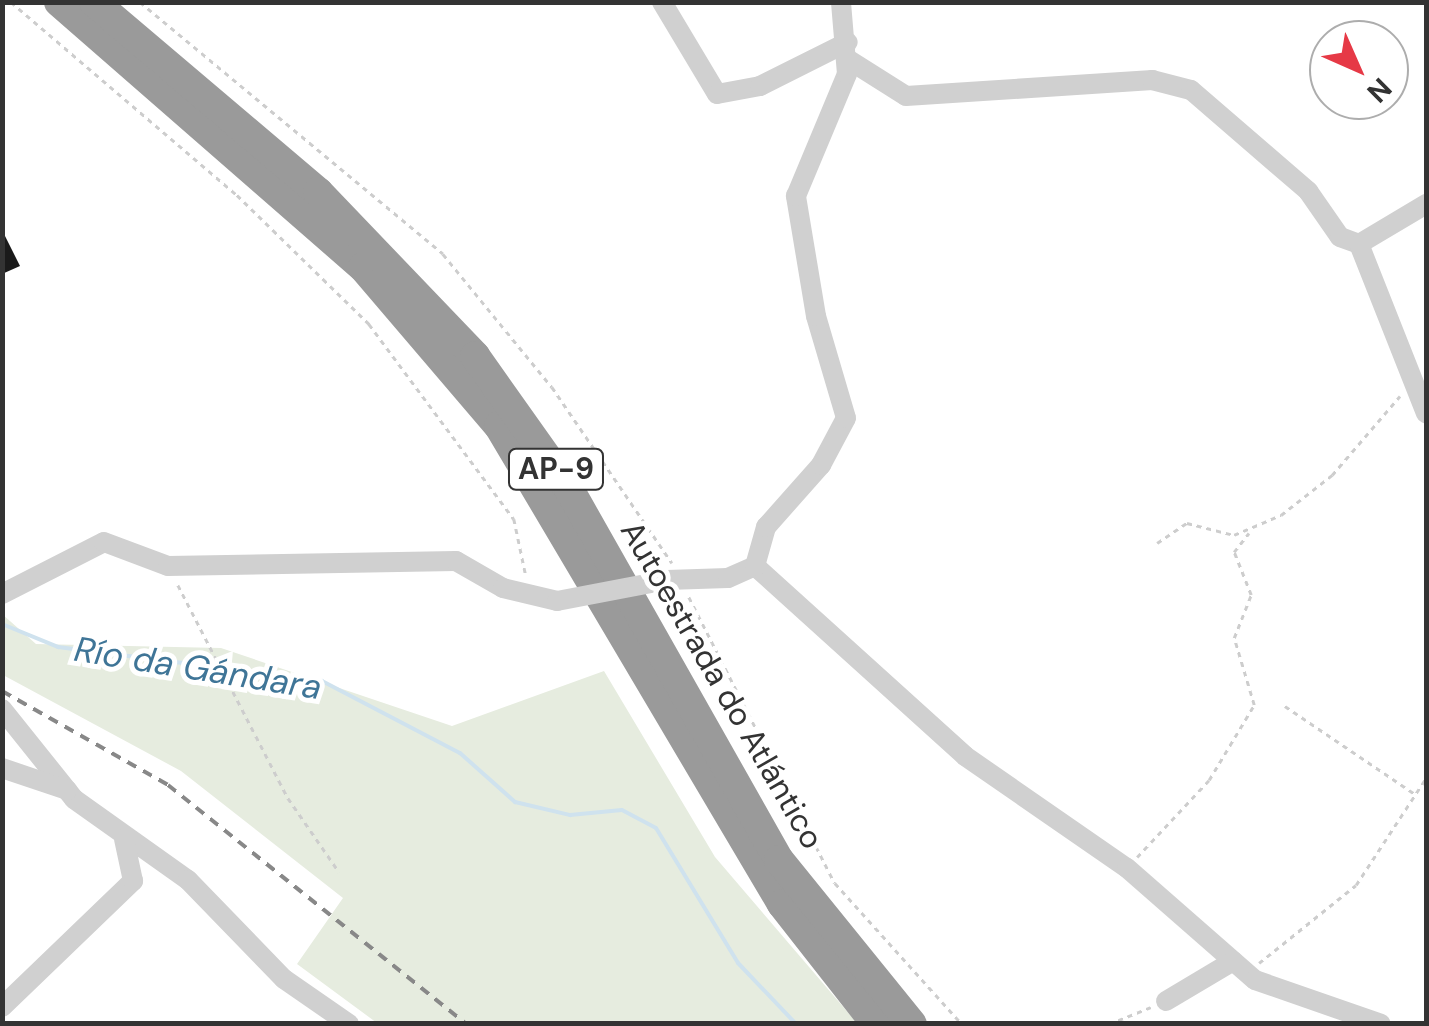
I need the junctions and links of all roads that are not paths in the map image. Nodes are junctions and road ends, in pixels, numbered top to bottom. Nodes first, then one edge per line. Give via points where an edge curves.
1 (58, 2) edge
2 (94, 2) edge
3 (662, 2) edge
4 (841, 2) edge
5 (848, 51) junction
6 (1426, 204) edge
7 (1359, 244) junction
8 (1426, 414) edge
9 (754, 566) junction
10 (2, 594) edge
11 (2, 709) edge
12 (2, 768) edge
13 (67, 790) junction
14 (124, 839) junction
15 (1239, 966) junction
16 (1166, 1002) road end
17 (2, 1007) edge
18 (349, 1024) edge
19 (876, 1024) edge
20 (912, 1024) edge
21 (1382, 1024) edge

1 - 19 highway, Autoestrada do Atlántico / AP-9 via 363,267 475,396 782,904
2 - 20 highway, Autoestrada do Atlántico / AP-9 via 331,204 475,356 569,489 779,860
3 - 5 street via 717,94 760,86
4 - 5 street
5 - 7 street via 906,96 1152,80 1191,90 1308,191 1340,237
5 - 9 street via 796,196 816,316 846,418 821,465 766,527
6 - 7 street
7 - 8 street
9 - 10 street, bridge via 728,578 668,580 557,601 530,598 444,560 168,566 104,542
9 - 15 street via 965,756 1127,868
11 - 13 street
12 - 13 street
13 - 14 street
14 - 17 street via 136,870 126,890
14 - 18 street via 188,880 284,979
15 - 16 street
15 - 21 street

